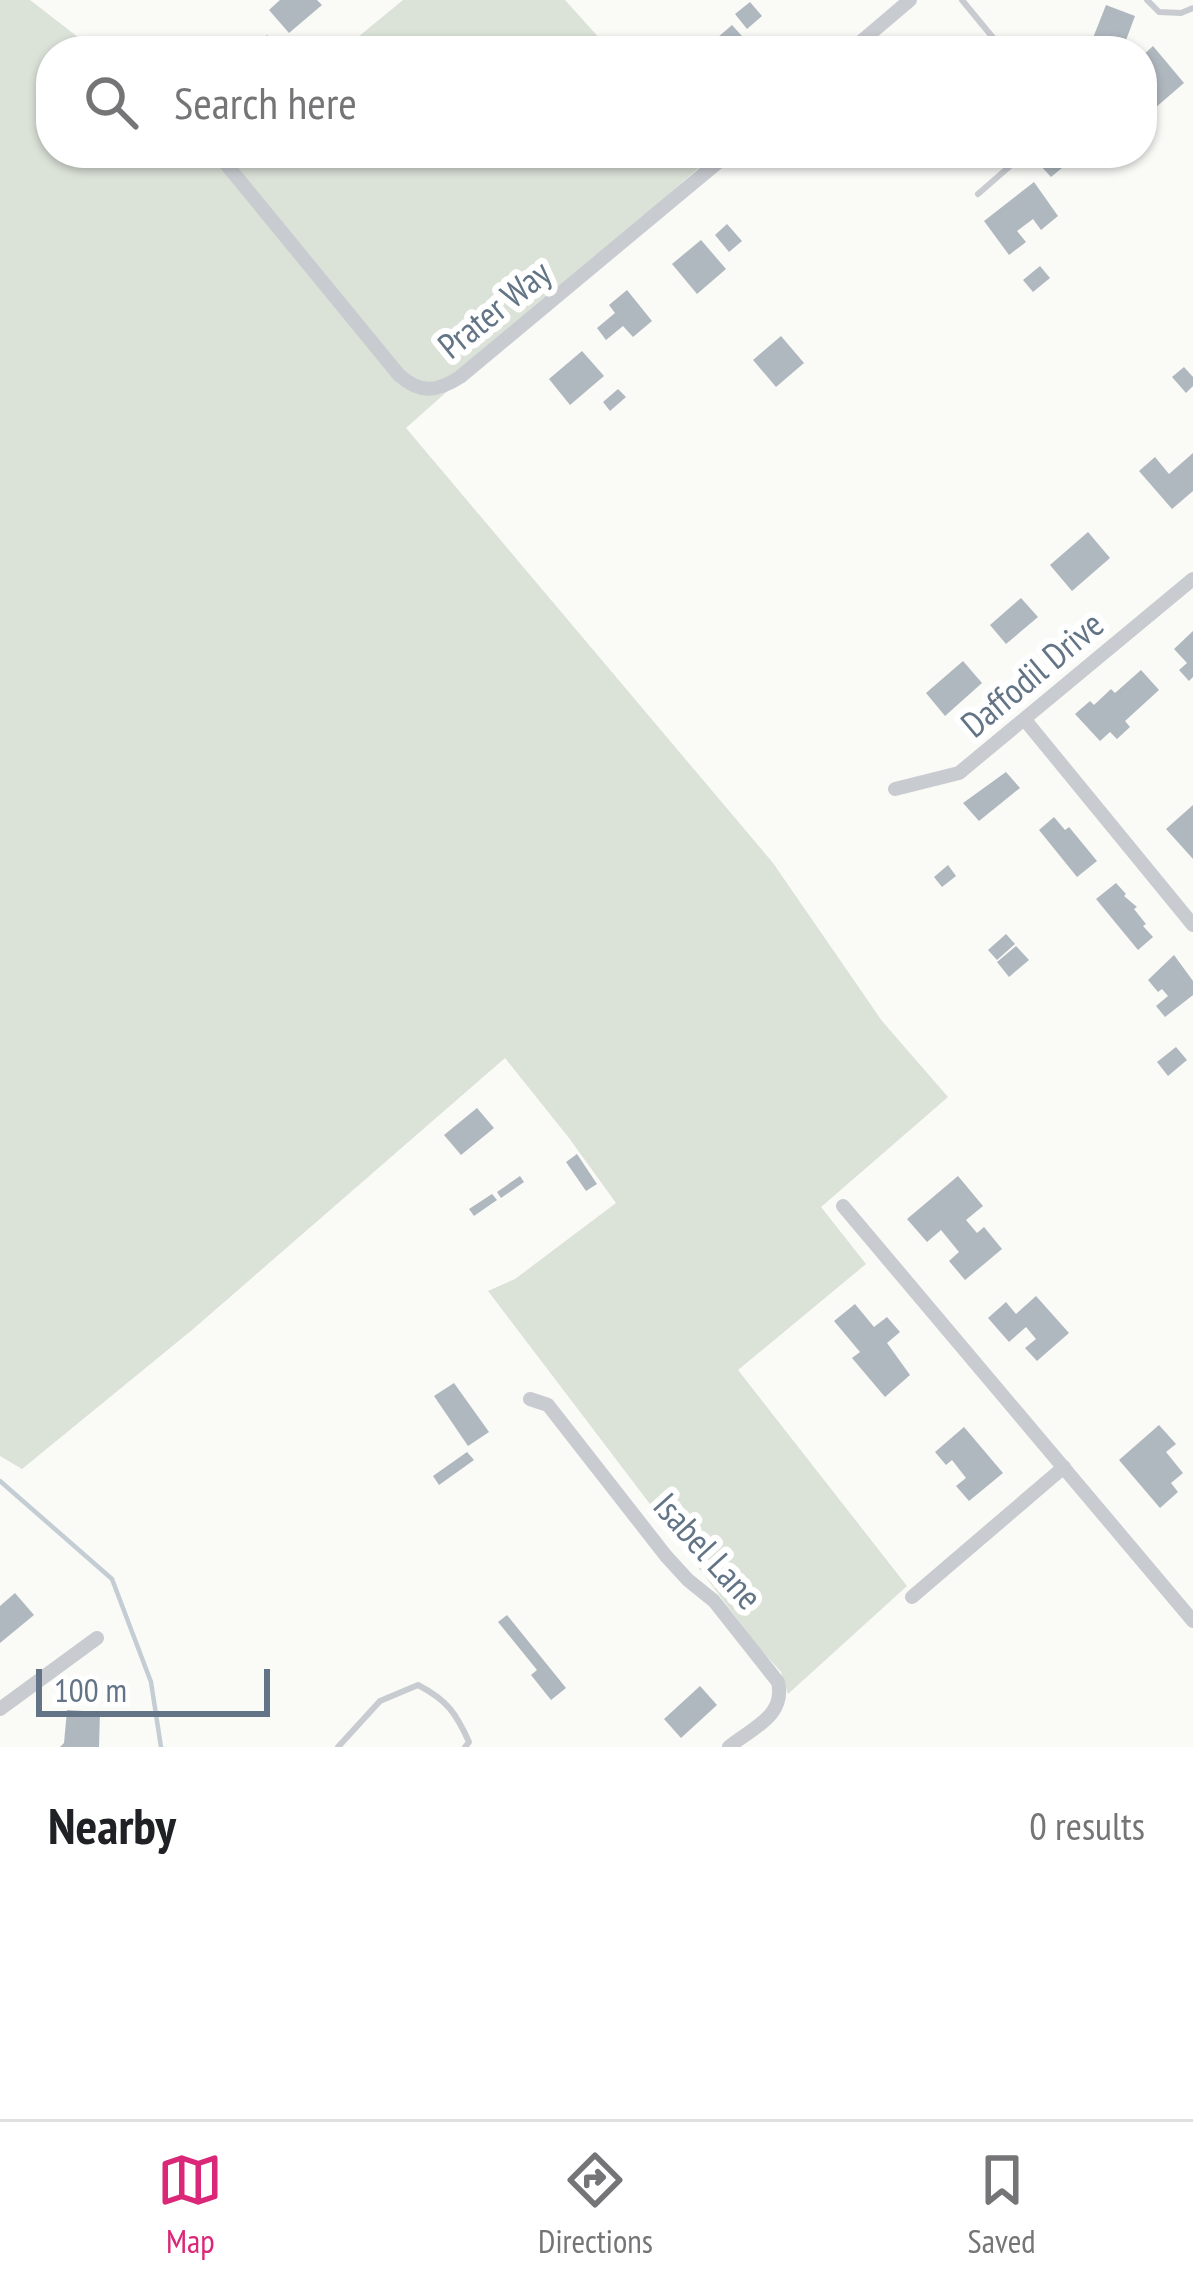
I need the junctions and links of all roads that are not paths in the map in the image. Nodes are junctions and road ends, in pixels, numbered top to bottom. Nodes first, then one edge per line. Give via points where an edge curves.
1 (910, 0) edge
2 (962, 0) edge
3 (1148, 0) edge
4 (1193, 8) edge
5 (868, 36) edge
6 (992, 36) edge
7 (229, 168) edge
8 (711, 168) edge
9 (1008, 168) edge
10 (978, 194) dead end
11 (1193, 578) edge
12 (1025, 720) junction
13 (895, 789) dead end
14 (1193, 926) edge
15 (843, 1206) dead end
16 (530, 1399) dead end
17 (1064, 1467) junction
18 (912, 1598) dead end
19 (1193, 1621) edge
20 (97, 1639) dead end
21 (0, 1709) edge
22 (338, 1747) edge
23 (465, 1747) edge
24 (729, 1747) edge

1 - 5 street
2 - 6 lane
3 - 4 lane via 1159,12
7 - 8 street, Prater Way via 399,375 432,390 460,377
9 - 10 lane
11 - 12 street, Daffodil Drive
12 - 13 street, Daffodil Drive via 959,773
12 - 14 street
15 - 17 street
16 - 24 street, Isabel Lane via 548,1406 778,1682 773,1713
17 - 18 street
17 - 19 street
20 - 21 street
22 - 23 lane via 380,1701 418,1685 459,1719

